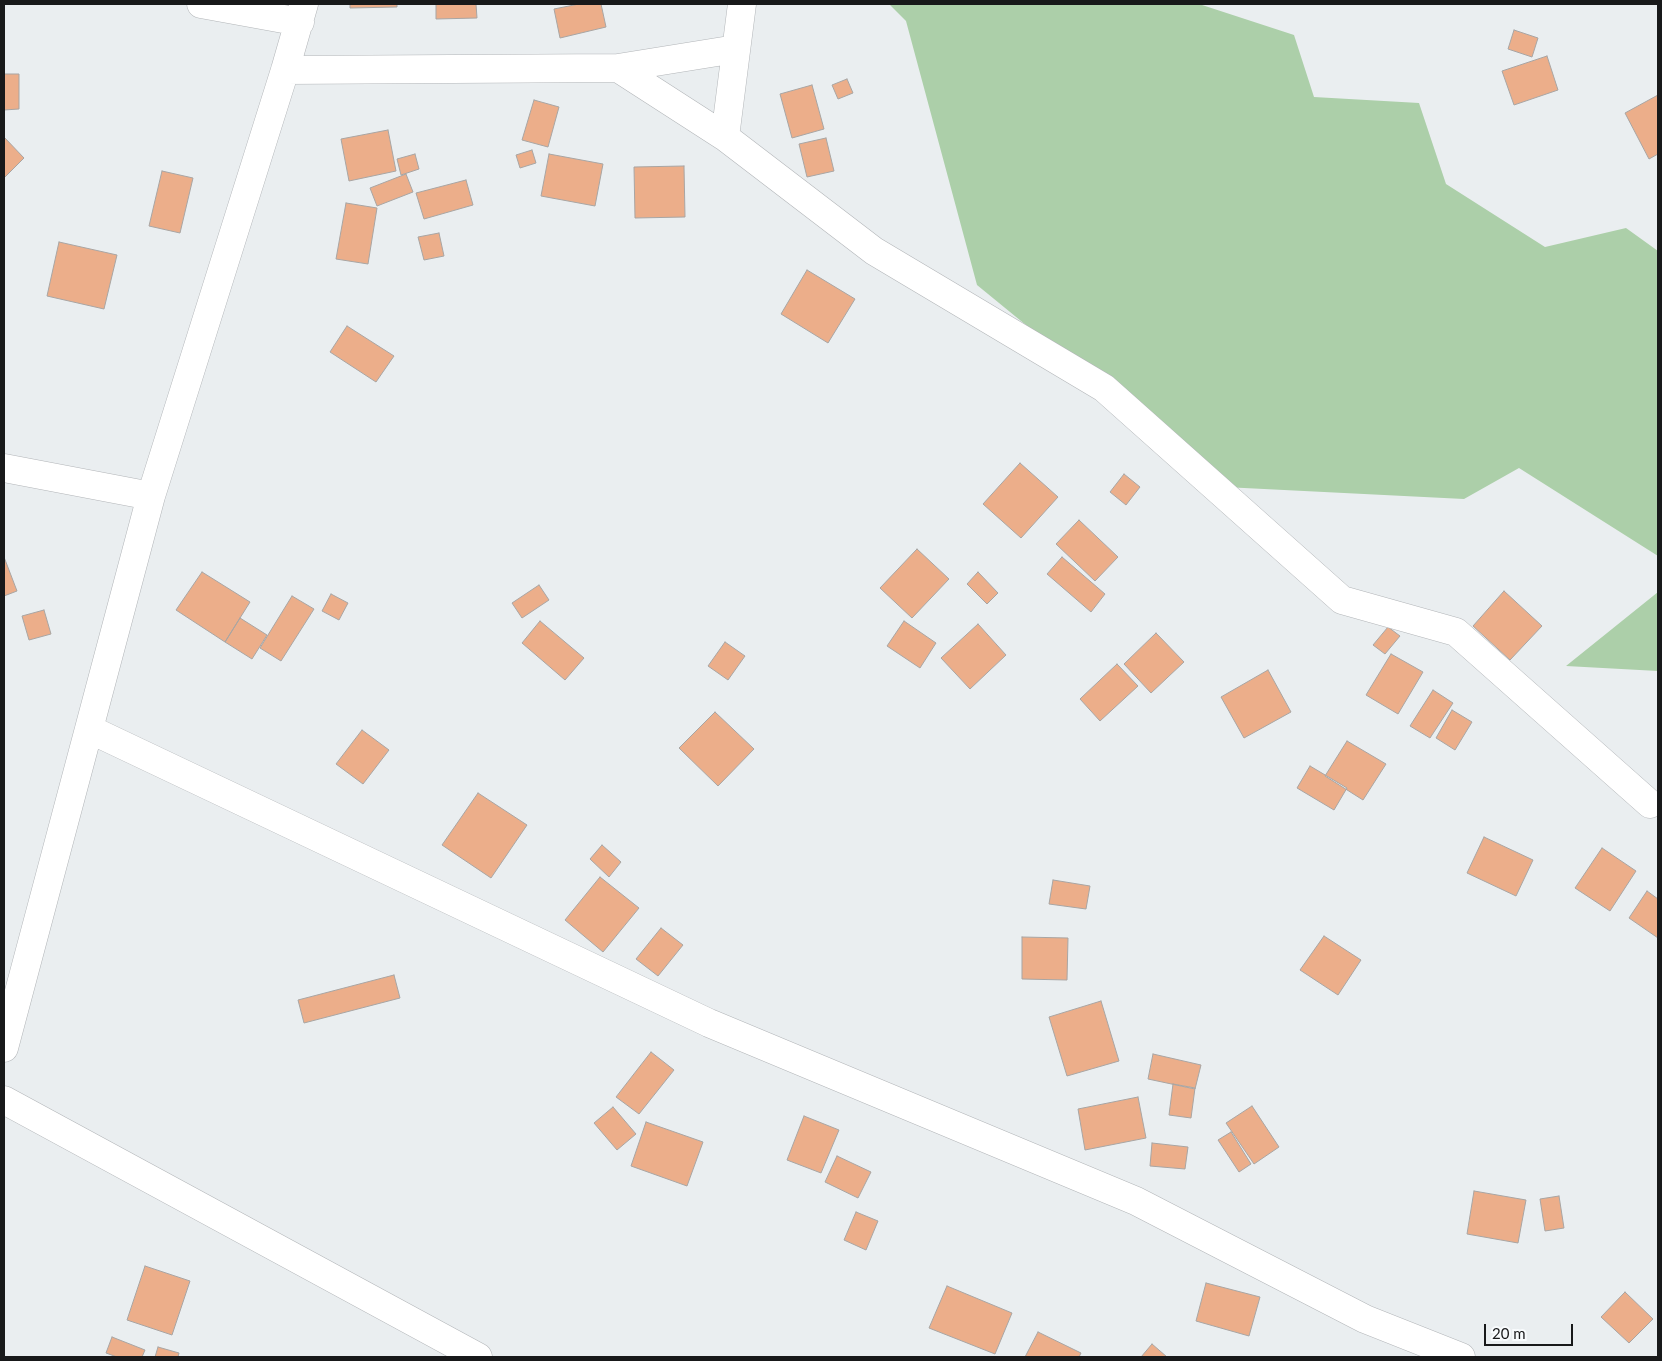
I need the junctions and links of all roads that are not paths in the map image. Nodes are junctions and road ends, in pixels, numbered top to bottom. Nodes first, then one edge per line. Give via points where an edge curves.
1 (201, 4) edge
2 (742, 4) edge
3 (302, 13) edge
4 (736, 49) junction
5 (618, 68) junction
6 (285, 70) junction
7 (725, 137) junction
8 (4, 468) edge
9 (151, 496) junction
10 (89, 729) junction
11 (1650, 804) dead end
12 (4, 1048) edge
13 (4, 1100) edge
14 (478, 1357) edge
15 (1461, 1357) edge

1 - 3 street
2 - 4 street
3 - 6 street
4 - 5 street
4 - 7 street
5 - 6 street
5 - 7 street
6 - 9 street
7 - 11 street via 874,251 1104,388 1342,600 1456,632
8 - 9 street
9 - 10 street
10 - 12 street
10 - 15 street via 709,1023 1136,1201 1365,1319
13 - 14 street

